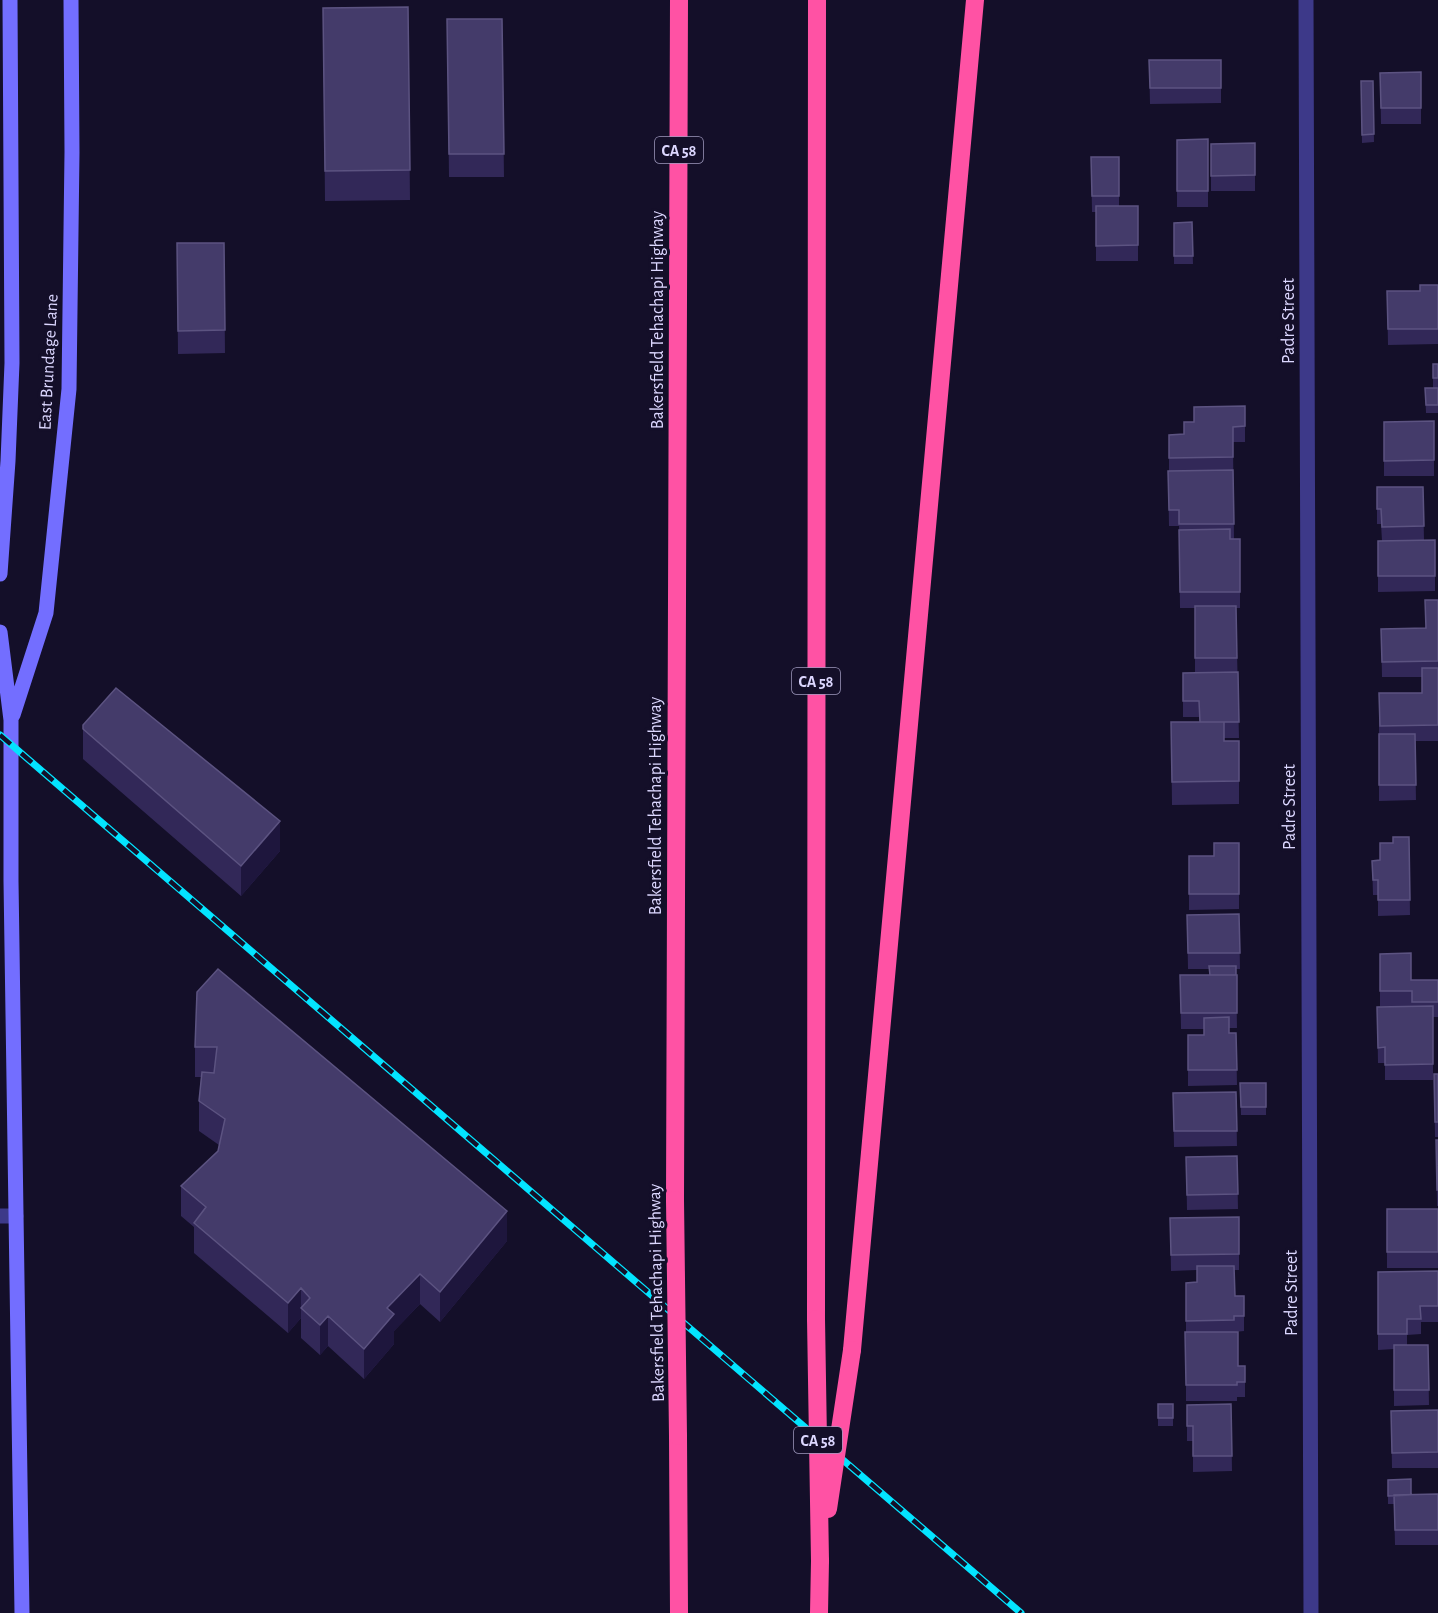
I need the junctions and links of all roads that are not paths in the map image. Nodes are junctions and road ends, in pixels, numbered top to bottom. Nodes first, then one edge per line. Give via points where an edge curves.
1 (10, 0) edge
2 (71, 0) edge
3 (679, 0) edge
4 (817, 0) edge
5 (975, 0) edge
6 (1306, 0) edge
7 (0, 574) edge
8 (0, 632) edge
9 (11, 720) junction
10 (6, 881) edge
11 (0, 1216) edge
12 (16, 1216) junction
13 (820, 1562) junction
14 (22, 1613) edge
15 (680, 1613) edge
16 (819, 1613) edge
17 (1311, 1613) edge

1 - 7 main road, East Brundage Lane via 12,363
2 - 9 main road, East Brundage Lane via 69,388 45,613
3 - 15 highway, Bakersfield Tehachapi Highway / CA 58, bridge via 675,1200
4 - 13 highway, CA 58, bridge via 816,1319
5 - 13 highway, bridge via 852,1350
6 - 17 street, Padre Street
8 - 9 main road, East Brundage Lane
9 - 10 main road, East Brundage Lane
10 - 12 main road, East Brundage Lane
11 - 12 street
12 - 14 main road, East Brundage Lane
13 - 16 highway, CA 58

